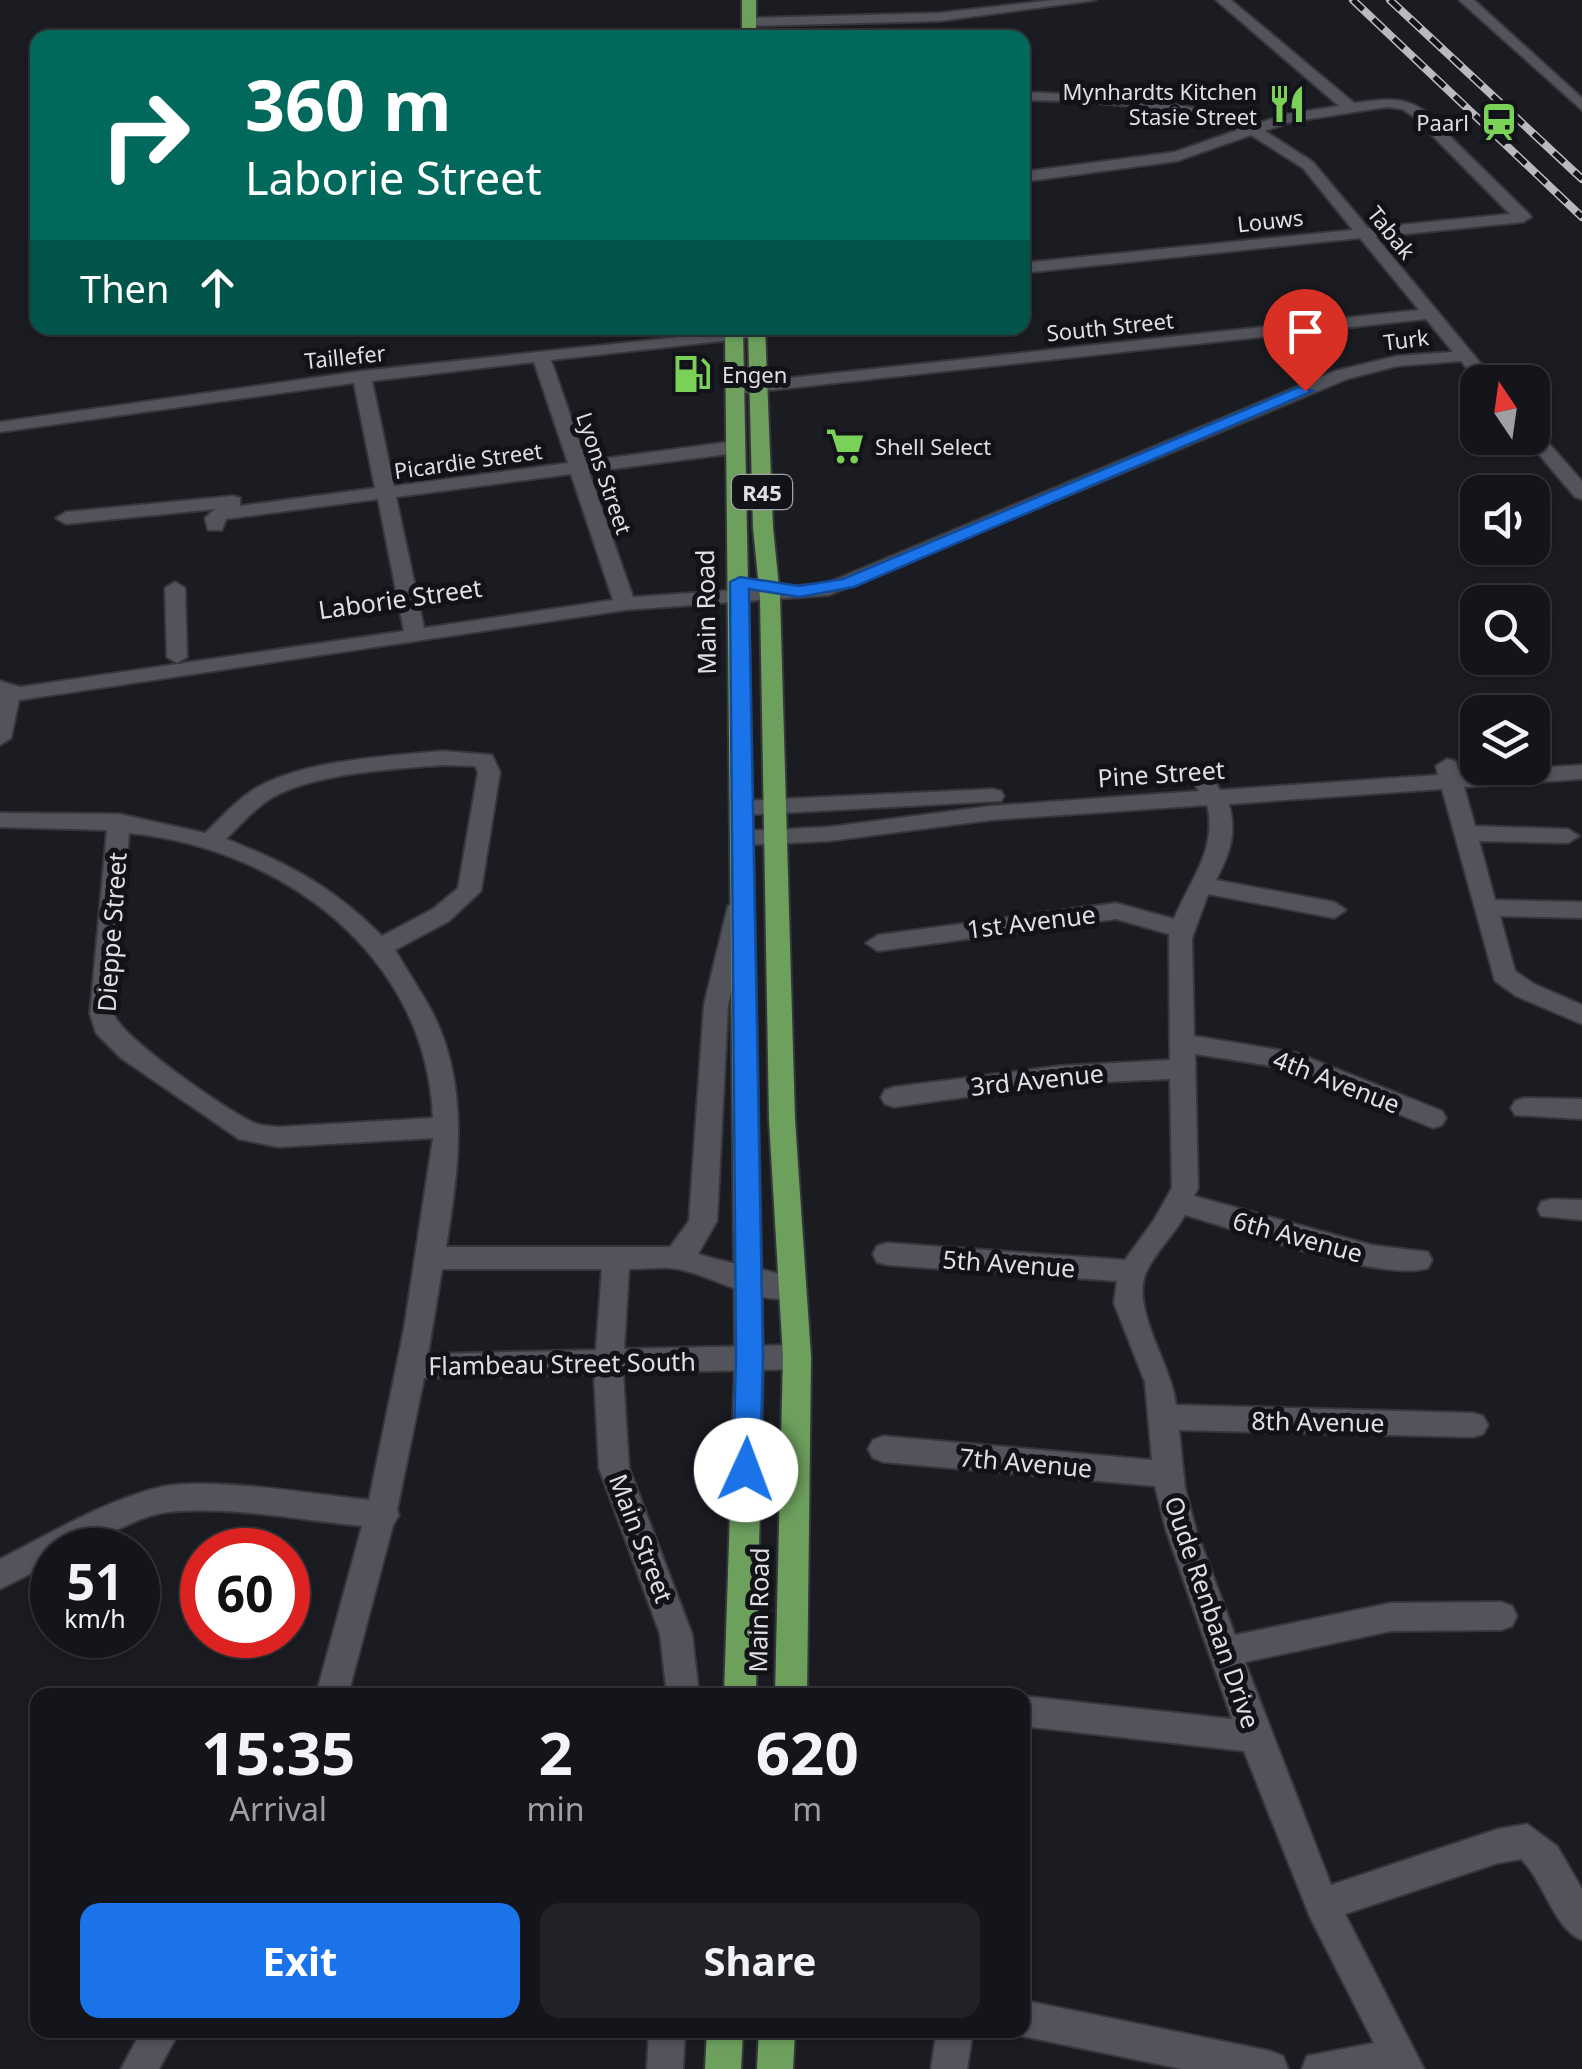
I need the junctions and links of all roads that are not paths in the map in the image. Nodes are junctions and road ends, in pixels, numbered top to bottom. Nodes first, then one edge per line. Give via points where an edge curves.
1 (749, 0) edge
2 (1088, 0) edge
3 (1223, 0) edge
4 (1466, 0) edge
5 (749, 30) edge
6 (1030, 96) edge
7 (1582, 106) edge
8 (1350, 108) junction
9 (1247, 130) junction
10 (1030, 176) edge
11 (1363, 233) junction
12 (1030, 267) edge
13 (1429, 314) junction
14 (704, 335) edge
15 (734, 335) edge
16 (756, 335) edge
17 (1464, 356) junction
18 (541, 357) junction
19 (1472, 365) edge
20 (362, 376) junction
21 (759, 387) junction
22 (736, 389) junction
23 (0, 427) edge
24 (736, 447) junction
25 (1549, 455) edge
26 (579, 468) junction
27 (1582, 492) edge
28 (385, 494) junction
29 (292, 505) junction
30 (66, 518) dead end
31 (215, 526) dead end
32 (175, 588) dead end
33 (740, 589) junction
34 (770, 590) junction
35 (799, 592) joint
36 (624, 599) junction
37 (414, 630) junction
38 (188, 660) junction
39 (7, 690) edge
40 (0, 738) edge
41 (1582, 756) edge
42 (1550, 759) edge
43 (1460, 770) edge
44 (1582, 772) edge
45 (1450, 774) junction
46 (1210, 789) junction
47 (776, 805) junction
48 (743, 808) junction
49 (0, 820) edge
50 (119, 820) junction
51 (1464, 833) junction
52 (1568, 836) dead end
53 (778, 837) junction
54 (744, 838) junction
55 (213, 840) junction
56 (1202, 885) junction
57 (744, 895) junction
58 (1485, 908) junction
59 (1334, 910) dead end
60 (1582, 910) edge
61 (1182, 929) junction
62 (878, 943) dead end
63 (383, 946) junction
64 (1582, 1014) edge
65 (1181, 1056) junction
66 (894, 1098) dead end
67 (1524, 1108) dead end
68 (1582, 1109) edge
69 (1433, 1118) dead end
70 (446, 1127) junction
71 (1180, 1204) junction
72 (1552, 1209) dead end
73 (1582, 1210) edge
74 (886, 1254) dead end
75 (430, 1258) junction
76 (677, 1258) junction
77 (616, 1260) junction
78 (1418, 1260) dead end
79 (1132, 1271) junction
80 (748, 1281) junction
81 (792, 1288) junction
82 (798, 1357) junction
83 (750, 1358) junction
84 (612, 1364) junction
85 (413, 1366) junction
86 (1164, 1417) junction
87 (1473, 1424) dead end
88 (884, 1450) dead end
89 (1168, 1474) junction
90 (384, 1515) junction
91 (0, 1574) edge
92 (1501, 1616) dead end
93 (1225, 1652) junction
94 (334, 1688) edge
95 (683, 1688) edge
96 (740, 1688) edge
97 (791, 1688) edge
98 (1030, 1712) edge
99 (1255, 1737) junction
100 (1322, 1905) junction
101 (1582, 1924) edge
102 (1030, 2020) edge
103 (157, 2038) edge
104 (667, 2038) edge
105 (724, 2038) edge
106 (777, 2038) edge
107 (954, 2038) edge
108 (1404, 2064) edge
109 (139, 2069) edge
110 (665, 2069) edge
111 (723, 2069) edge
112 (775, 2069) edge
113 (950, 2069) edge
114 (1270, 2069) edge
115 (1320, 2069) edge

1 - 5 main road
2 - 5 street
3 - 8 street
4 - 7 street
6 - 9 street, Tabak via 1135,102
8 - 9 street
8 - 11 street, Louws via 1395,103 1413,109 1522,217
9 - 10 street via 1177,156
9 - 11 street, Tabak via 1300,158
11 - 12 street, Louws
11 - 13 street, Tabak
13 - 17 street, Tabak
13 - 21 street, South Street
14 - 18 street, Taillefer
15 - 22 main road, Main Road / R45
16 - 21 main road, Main Road / R45
17 - 19 street, Tabak
17 - 35 street, Turk via 1341,375 869,576
18 - 20 street, Taillefer
18 - 26 street, Lyons Street
20 - 23 street, Taillefer
20 - 28 street
21 - 22 street, South Street
21 - 34 main road, Main Road / R45
22 - 24 main road, Main Road / R45
24 - 26 street, Picardie Street
24 - 33 main road, Main Road / R45
25 - 27 street
26 - 28 street, Picardie Street
26 - 36 street, Lyons Street
28 - 29 street, Picardie Street
28 - 37 street
29 - 30 street via 260,499
29 - 31 street, Picardie Street via 220,514
32 - 38 street
33 - 34 street, Laborie Street
33 - 36 street, Laborie Street
33 - 48 main road, Main Road / R45
34 - 35 street, Laborie Street
34 - 47 main road, Main Road / R45
36 - 37 street, Laborie Street
37 - 38 street, Laborie Street
38 - 39 street, Laborie Street
39 - 40 street
41 - 42 street
43 - 45 street, Pine Street
44 - 45 street, Pine Street
45 - 46 street, Pine Street
45 - 51 street
46 - 47 street, Pine Street
46 - 53 street, Pine Street
46 - 56 street via 1224,835
47 - 48 street, Pine Street
47 - 53 main road, Main Road / R45
48 - 54 main road, Main Road / R45
49 - 50 street
50 - 55 street
50 - 70 street, Dieppe Street via 102,1014 113,1038 225,1119 262,1136
51 - 52 street
51 - 58 street
53 - 54 street, Pine Street
53 - 81 main road, Main Road / R45
54 - 57 main road, Main Road / R45
55 - 63 street via 303,880
55 - 63 street via 252,800 284,783 446,758 484,760 488,772 469,890 441,915
56 - 59 street
56 - 61 street
57 - 76 street, Main Road via 716,1005 704,1222
57 - 80 main road, Main Road / R45
58 - 60 street
58 - 64 street via 1504,975
61 - 62 street, 1st Avenue via 1116,910
61 - 65 street
63 - 70 street via 414,998 434,1054
65 - 66 street, 3rd Avenue
65 - 69 street, 4th Avenue via 1288,1058
65 - 71 street via 1187,1168
67 - 68 street
70 - 75 street
71 - 78 street, 6th Avenue via 1371,1256
71 - 79 street
72 - 73 street
74 - 79 street, 5th Avenue
75 - 77 street
75 - 85 street
76 - 77 street
76 - 80 street
77 - 84 street, Main Street
79 - 86 street, Oude Renbaan Drive via 1128,1303 1154,1361
80 - 81 street
80 - 83 main road, Main Road / R45
81 - 82 main road, Main Road / R45
82 - 83 street, Flambeau Street South
82 - 97 main road, Main Road / R45
83 - 84 street, Flambeau Street South
83 - 96 main road, Main Road / R45
84 - 85 street, Flambeau Street South
84 - 95 street, Main Street via 613,1466 677,1630
85 - 90 street, Flambeau Street South
86 - 87 street, 8th Avenue
86 - 89 street, Oude Renbaan Drive
88 - 89 street, 7th Avenue
89 - 93 street, Oude Renbaan Drive
90 - 91 street via 163,1499
90 - 94 street, Flambeau Street South
92 - 93 street via 1392,1618
93 - 99 street, Oude Renbaan Drive
98 - 99 street
99 - 100 street, Oude Renbaan Drive
100 - 101 street via 1527,1841 1545,1858
100 - 108 street, Oude Renbaan Drive
102 - 114 street
103 - 109 street
104 - 110 street
105 - 111 main road
106 - 112 main road
107 - 113 street
108 - 115 street

